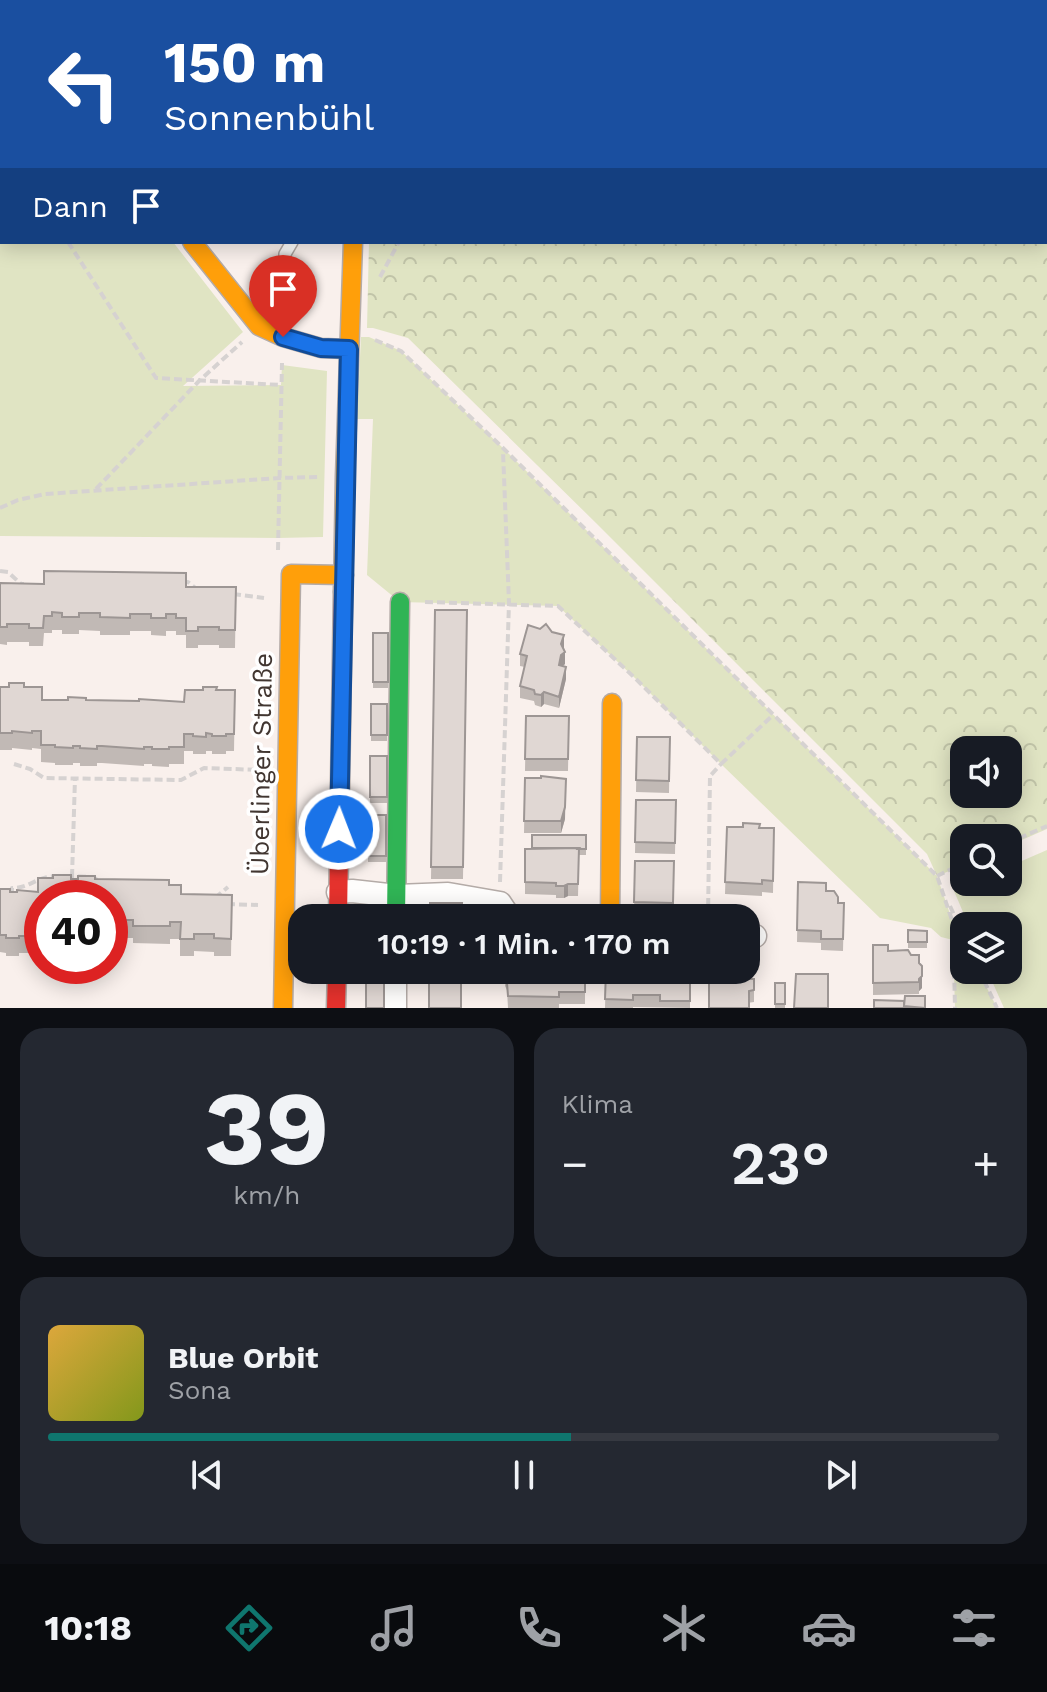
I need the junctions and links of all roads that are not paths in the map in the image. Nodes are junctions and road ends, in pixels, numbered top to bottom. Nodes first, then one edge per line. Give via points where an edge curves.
1 (194, 244) edge
2 (291, 244) edge
3 (353, 244) edge
4 (283, 337) junction
5 (349, 343) junction
6 (344, 575) junction
7 (400, 602) road end
8 (612, 703) dead end
9 (338, 892) junction
10 (338, 904) edge
11 (389, 904) edge
12 (397, 904) edge
13 (409, 904) edge
14 (482, 904) edge
15 (610, 904) edge
16 (337, 984) edge
17 (395, 984) edge
18 (283, 1008) edge
19 (336, 1008) edge
20 (395, 1008) edge

1 - 4 street via 259,326
2 - 4 lane via 285,254
3 - 5 street
4 - 5 street via 321,348
5 - 6 street
6 - 9 street
6 - 18 street, Überlinger Straße via 285,568
7 - 12 street
8 - 15 street
9 - 10 street
9 - 11 street via 352,891
13 - 14 street via 448,894
16 - 19 street
17 - 20 street

